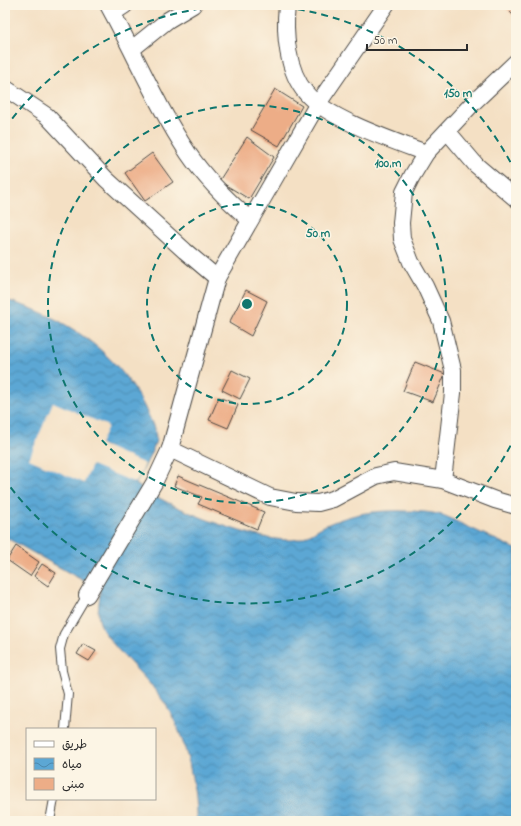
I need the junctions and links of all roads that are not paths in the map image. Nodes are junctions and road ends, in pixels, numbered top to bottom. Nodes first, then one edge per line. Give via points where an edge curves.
1 (193, 5) edge
2 (287, 5) edge
3 (386, 5) edge
4 (115, 8) edge
5 (132, 49) junction
6 (516, 62) edge
7 (5, 88) edge
8 (317, 105) junction
9 (448, 132) junction
10 (426, 153) junction
11 (516, 199) edge
12 (250, 220) junction
13 (217, 278) junction
14 (170, 449) junction
15 (443, 480) junction
16 (516, 506) edge
17 (87, 595) joint
18 (65, 728) edge
19 (54, 800) edge
20 (50, 821) edge

1 - 5 street via 168,20
2 - 8 street via 284,25 293,68 299,84
3 - 8 street
4 - 5 street
5 - 12 street via 143,74 188,153 211,183
6 - 9 street via 474,102
7 - 13 street via 47,116 106,179
8 - 10 street via 349,122
8 - 12 street
9 - 10 street
9 - 11 street via 476,165
10 - 15 street via 404,192 401,222 402,239 411,262 441,321 453,370 453,393
12 - 13 street
13 - 14 street
14 - 15 street via 270,497 296,502 318,503 333,499 376,476 394,472
14 - 17 street via 154,483
15 - 16 street
17 - 18 lane via 64,634 60,649 68,694
19 - 20 lane

